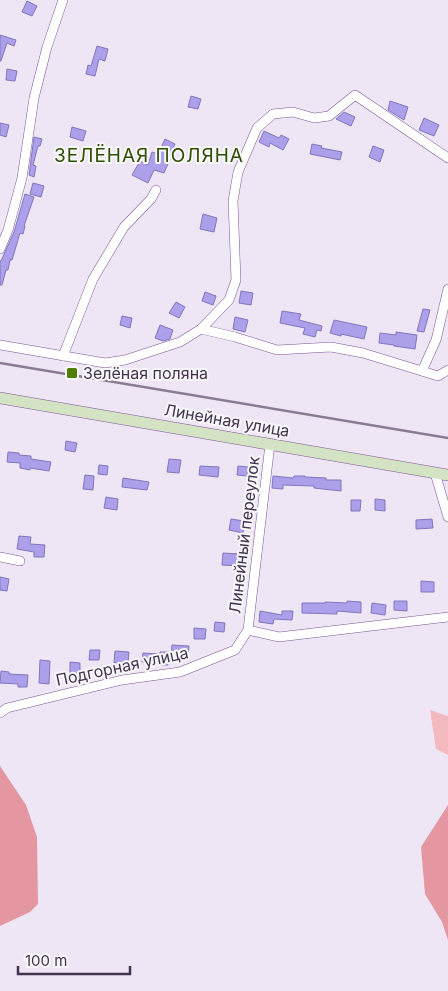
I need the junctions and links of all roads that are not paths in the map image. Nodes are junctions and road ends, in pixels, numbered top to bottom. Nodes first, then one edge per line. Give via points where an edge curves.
1 (62, 0) edge
2 (448, 158) edge
3 (156, 190) dead end
4 (0, 249) edge
5 (448, 289) edge
6 (201, 329) junction
7 (0, 345) edge
8 (64, 356) junction
9 (448, 370) edge
10 (422, 371) junction
11 (0, 398) edge
12 (270, 444) junction
13 (435, 473) junction
14 (448, 476) edge
15 (448, 517) edge
16 (0, 557) edge
17 (20, 561) dead end
18 (448, 617) edge
19 (248, 630) junction
20 (0, 713) edge

1 - 4 street via 34,98 22,178
2 - 6 street via 354,95 329,116 314,118 293,112 273,114 257,128 238,172 232,201 236,280 229,300
3 - 8 street via 124,227 92,279
5 - 10 street via 436,340
6 - 8 street via 180,342 125,360 105,362
6 - 10 street via 277,350 331,347 363,353
7 - 8 street
9 - 10 street via 438,376
11 - 12 street, Линейная улица
12 - 13 street, Линейная улица
12 - 19 street, Линейный переулок
13 - 14 street, Линейная улица
13 - 15 street
16 - 17 street
18 - 19 street via 279,637
19 - 20 street, Подгорная улица via 235,650 180,672 122,680 7,708

